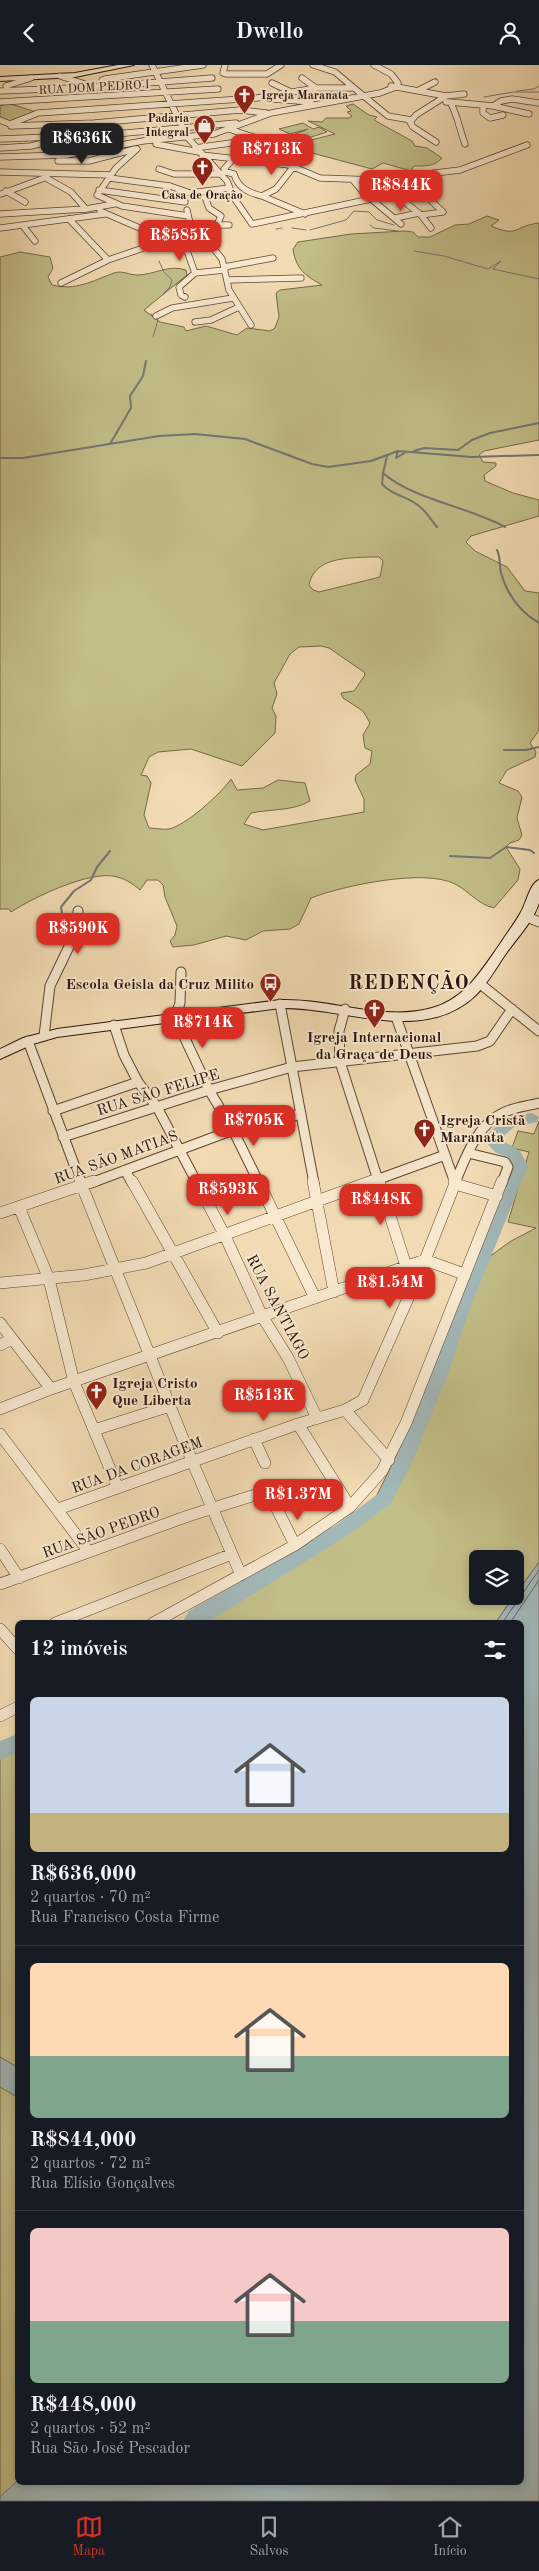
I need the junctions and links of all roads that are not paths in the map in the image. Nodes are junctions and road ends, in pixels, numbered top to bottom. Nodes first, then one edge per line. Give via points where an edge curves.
1 (120, 65) edge
2 (130, 65) edge
3 (152, 65) edge
4 (225, 65) edge
5 (281, 65) edge
6 (313, 65) edge
7 (374, 65) edge
8 (203, 66) edge
9 (324, 66) edge
10 (155, 71) junction
11 (60, 77) junction
12 (212, 77) dead end
13 (302, 77) dead end
14 (0, 78) edge
15 (31, 78) junction
16 (160, 81) junction
17 (435, 82) dead end
18 (272, 83) dead end
19 (0, 84) edge
20 (104, 86) junction
21 (393, 86) junction
22 (95, 87) junction
23 (354, 87) junction
24 (8, 88) junction
25 (218, 89) dead end
26 (316, 89) junction
27 (416, 90) junction
28 (0, 91) edge
29 (291, 92) junction
30 (165, 93) junction
31 (380, 93) junction
32 (464, 94) dead end
33 (361, 95) junction
34 (446, 96) junction
35 (98, 97) junction
36 (257, 98) junction
37 (440, 101) junction
38 (0, 102) edge
39 (9, 103) junction
40 (325, 103) junction
41 (450, 103) junction
42 (539, 103) edge
43 (170, 104) junction
44 (491, 106) junction
45 (19, 107) dead end
46 (454, 107) junction
47 (483, 108) junction
48 (0, 109) edge
49 (28, 110) dead end
50 (80, 111) junction
51 (38, 113) junction
52 (260, 114) junction
53 (529, 114) dead end
54 (175, 115) junction
55 (503, 115) dead end
56 (0, 120) edge
57 (411, 120) junction
58 (241, 123) junction
59 (73, 124) junction
60 (221, 124) junction
61 (10, 125) junction
62 (0, 127) edge
63 (232, 127) junction
64 (182, 128) junction
65 (104, 135) junction
66 (67, 136) junction
67 (10, 138) junction
68 (188, 138) junction
69 (0, 139) edge
70 (238, 142) dead end
71 (436, 142) dead end
72 (255, 144) dead end
73 (465, 144) dead end
74 (527, 145) dead end
75 (0, 148) edge
76 (12, 148) junction
77 (137, 149) junction
78 (101, 150) junction
79 (93, 151) junction
80 (199, 152) junction
81 (13, 156) junction
82 (51, 156) junction
83 (0, 157) edge
84 (235, 157) junction
85 (102, 158) junction
86 (294, 166) junction
87 (68, 167) dead end
88 (116, 168) junction
89 (158, 169) dead end
90 (460, 170) junction
91 (0, 172) edge
92 (228, 173) junction
93 (185, 174) junction
94 (220, 174) junction
95 (54, 175) junction
96 (64, 175) junction
97 (450, 175) dead end
98 (110, 177) junction
99 (46, 178) junction
100 (353, 180) junction
101 (236, 181) junction
102 (192, 183) dead end
103 (164, 186) junction
104 (230, 189) junction
105 (418, 189) dead end
106 (99, 190) junction
107 (4, 193) edge
108 (190, 193) junction
109 (395, 194) dead end
110 (262, 196) junction
111 (152, 197) junction
112 (205, 197) junction
113 (371, 199) junction
114 (185, 200) junction
115 (274, 200) junction
116 (25, 203) dead end
117 (261, 203) dead end
118 (114, 204) junction
119 (90, 209) junction
120 (0, 213) edge
121 (105, 214) junction
122 (306, 214) junction
123 (420, 214) junction
124 (188, 216) junction
125 (395, 218) junction
126 (69, 219) junction
127 (401, 224) dead end
128 (23, 225) junction
129 (189, 225) junction
130 (210, 225) junction
131 (217, 225) junction
132 (229, 225) dead end
133 (0, 228) edge
134 (431, 228) dead end
135 (193, 236) dead end
136 (34, 241) dead end
137 (212, 248) junction
138 (273, 258) dead end
139 (108, 260) junction
140 (261, 265) junction
141 (225, 269) junction
142 (195, 273) junction
143 (269, 278) junction
144 (301, 278) dead end
145 (226, 280) junction
146 (61, 283) dead end
147 (186, 297) dead end
148 (233, 298) junction
149 (239, 307) junction
150 (156, 316) dead end
151 (195, 322) dead end
152 (252, 325) dead end
153 (538, 889) edge
154 (78, 911) dead end
155 (525, 916) junction
156 (539, 922) edge
157 (181, 972) dead end
158 (479, 983) junction
159 (280, 1004) junction
160 (345, 1009) junction
161 (512, 1009) junction
162 (175, 1017) junction
163 (396, 1017) junction
164 (114, 1025) junction
165 (539, 1031) edge
166 (44, 1036) junction
167 (28, 1041) junction
168 (0, 1054) edge
169 (410, 1054) junction
170 (340, 1061) junction
171 (292, 1067) junction
172 (138, 1083) junction
173 (209, 1090) junction
174 (538, 1101) edge
175 (157, 1107) junction
176 (53, 1111) junction
177 (301, 1114) junction
178 (232, 1130) junction
179 (63, 1137) junction
180 (179, 1150) junction
181 (468, 1153) junction
182 (446, 1157) junction
183 (463, 1165) junction
184 (125, 1170) junction
185 (379, 1179) junction
186 (455, 1184) junction
187 (82, 1186) junction
188 (497, 1196) junction
189 (318, 1200) junction
190 (19, 1207) junction
191 (0, 1213) edge
192 (275, 1217) junction
193 (225, 1236) junction
194 (173, 1255) junction
195 (425, 1260) junction
196 (406, 1266) junction
197 (117, 1269) junction
198 (464, 1274) junction
199 (50, 1279) junction
200 (0, 1283) edge
201 (334, 1291) junction
202 (315, 1298) junction
203 (262, 1316) junction
204 (0, 1323) edge
205 (218, 1333) junction
206 (12, 1339) junction
207 (0, 1345) edge
208 (151, 1356) junction
209 (74, 1382) junction
210 (51, 1389) junction
211 (170, 1406) junction
212 (0, 1409) edge
213 (345, 1410) junction
214 (317, 1418) junction
215 (298, 1424) junction
216 (94, 1430) junction
217 (0, 1434) edge
218 (254, 1439) junction
219 (389, 1460) junction
220 (192, 1461) junction
221 (265, 1463) dead end
222 (118, 1487) junction
223 (255, 1495) dead end
224 (350, 1507) junction
225 (212, 1508) junction
226 (58, 1509) junction
227 (277, 1509) dead end
228 (295, 1545) junction
229 (0, 1549) edge
230 (90, 1552) junction
231 (232, 1554) junction
232 (241, 1575) junction
233 (19, 1578) junction
234 (0, 1584) edge
235 (63, 1620) edge
236 (158, 1620) edge
237 (0, 1629) edge
238 (15, 1642) edge
239 (15, 1708) edge
240 (0, 1716) edge

1 - 14 main road via 74,73
2 - 11 main road
3 - 10 street
4 - 5 street via 224,74 267,74
6 - 9 street
7 - 21 street via 393,77 398,83
8 - 10 street
9 - 23 street
10 - 16 street
10 - 20 street via 105,79 102,81
11 - 15 main road
11 - 22 street
12 - 16 street
13 - 26 street
14 - 15 main road
15 - 24 street
16 - 20 street
16 - 30 street
17 - 27 street
18 - 29 street
19 - 24 street
20 - 22 street
21 - 27 street
21 - 31 street
21 - 33 street
22 - 24 street
22 - 35 street via 100,94
23 - 26 street
23 - 33 street
24 - 28 street
24 - 39 street
25 - 30 street, RUA DOM PEDRO I
26 - 29 street
27 - 31 street
27 - 34 street
29 - 36 street
30 - 35 street, RUA DOM PEDRO I
30 - 43 street
31 - 33 street
32 - 34 street
33 - 40 street
33 - 57 street via 388,116
34 - 37 street
35 - 39 street, RUA DOM PEDRO I
35 - 50 street
36 - 40 street
36 - 43 street via 228,97
37 - 41 street
37 - 57 street
38 - 39 street, RUA DOM PEDRO I
39 - 45 street
39 - 48 street
40 - 52 street
41 - 44 street
41 - 46 street
42 - 44 street via 509,99
43 - 50 street
43 - 54 street
44 - 47 street
44 - 53 street
46 - 47 street
46 - 73 street
47 - 55 street via 483,113 490,118
49 - 51 street
50 - 51 street
50 - 59 street
51 - 61 street
52 - 54 street via 240,110
52 - 58 street
54 - 59 street
54 - 64 street
56 - 61 street
57 - 71 street via 413,127
58 - 60 street
58 - 63 street
59 - 61 street
59 - 66 street
60 - 63 street
60 - 64 street
61 - 62 street
61 - 67 street
63 - 68 street via 219,133
63 - 72 street via 265,141
64 - 65 street
64 - 68 street
65 - 66 street
65 - 78 street
66 - 67 street
66 - 76 street via 40,145
67 - 69 street
67 - 76 street
68 - 78 street
68 - 80 street
70 - 80 street
74 - 90 street
75 - 76 street
76 - 81 street
77 - 80 street via 156,144
77 - 85 street
77 - 88 street
78 - 79 street
79 - 82 street
79 - 85 street
80 - 84 street
80 - 94 street
81 - 82 street
81 - 83 street
82 - 85 street via 53,160 84,162
84 - 86 street
84 - 92 street via 224,169
85 - 88 street
86 - 100 street via 316,177
86 - 110 street via 276,189
87 - 96 street
88 - 98 street
89 - 93 street via 170,174
90 - 97 street
90 - 100 street via 428,172 417,177
91 - 95 street
92 - 94 street
92 - 101 street via 234,174
93 - 94 street
93 - 102 street
94 - 104 street
95 - 96 street
95 - 99 street
96 - 98 street
98 - 103 street
98 - 106 street
99 - 107 street
99 - 119 street via 71,192
100 - 113 street
101 - 104 street
101 - 110 street via 247,192
103 - 108 street
103 - 111 street
104 - 108 street
104 - 112 street
104 - 122 street via 252,224
105 - 123 street via 443,212
106 - 111 street
106 - 118 street via 97,195
107 - 116 street
108 - 114 street
109 - 123 street
110 - 115 street
111 - 114 street
112 - 114 street
112 - 131 street via 209,208 221,215
113 - 122 street
113 - 125 street
114 - 124 street
115 - 117 street
115 - 122 street
118 - 119 street
118 - 124 street
119 - 120 street
119 - 121 street
121 - 126 street
121 - 139 street via 149,232 159,246
123 - 125 street
123 - 134 street
124 - 129 street
125 - 127 street
126 - 128 street
126 - 139 street
128 - 133 street
128 - 136 street
129 - 130 street
129 - 135 street
130 - 131 street
130 - 137 street via 208,237
131 - 132 street
137 - 141 street via 222,259
137 - 142 street via 186,248
138 - 140 street
139 - 146 street
140 - 141 street
140 - 143 street
141 - 142 street
141 - 145 street
142 - 147 street via 179,287 181,295
143 - 144 street
143 - 145 street
145 - 148 street
148 - 149 street
148 - 150 street via 172,308
149 - 151 street
149 - 152 street
153 - 155 main road
154 - 166 street via 78,928 50,986
155 - 156 street
155 - 158 main road
157 - 162 street via 180,1003
158 - 161 street
158 - 163 main road via 459,1001 443,1009
159 - 160 main road via 312,1003
159 - 162 main road
159 - 171 street
160 - 163 main road
160 - 170 street via 339,1031
161 - 165 street
161 - 169 street, RUA SÃO FELIPE via 486,1043
162 - 164 main road
162 - 173 street
163 - 169 street
164 - 166 main road
164 - 172 street, RUA SANTIAGO
166 - 167 main road
167 - 168 main road
167 - 176 street
169 - 170 street, RUA SÃO FELIPE
169 - 182 street
170 - 171 street, RUA SÃO FELIPE
170 - 185 street
171 - 173 street, RUA SÃO FELIPE
171 - 177 street
172 - 175 street, RUA SANTIAGO
172 - 176 street
173 - 175 street, RUA SÃO FELIPE
173 - 178 street
174 - 181 street, RUA DA CORAGEM via 506,1111 491,1120
175 - 179 street, RUA SÃO FELIPE
175 - 180 street, RUA SANTIAGO
176 - 179 street
177 - 178 street, RUA SÃO MATIAS
177 - 189 street
178 - 180 street, RUA SÃO MATIAS
178 - 192 street
179 - 187 street
180 - 184 street, RUA SÃO MATIAS
180 - 193 street, RUA SANTIAGO
181 - 183 street, RUA DA CORAGEM
181 - 188 street via 505,1162 508,1167
182 - 183 street via 452,1164
182 - 185 street
182 - 186 street
183 - 186 street, RUA DA CORAGEM
184 - 187 street, RUA SÃO MATIAS
184 - 194 street
185 - 189 street
185 - 196 street
186 - 188 street
186 - 195 street, RUA DA CORAGEM
187 - 190 street, RUA SÃO MATIAS
187 - 197 street
188 - 198 street
189 - 192 street
189 - 201 street
190 - 191 street, RUA SÃO MATIAS
190 - 199 street
192 - 193 street
192 - 202 street
193 - 194 street
193 - 203 street, RUA SANTIAGO
194 - 197 street
194 - 205 street
195 - 196 street
195 - 198 street
195 - 213 street, RUA DA CORAGEM via 367,1394 359,1404
196 - 201 street
197 - 199 street
197 - 208 street
198 - 219 street
199 - 200 street
199 - 209 street
201 - 202 street
202 - 203 street
203 - 205 street
203 - 214 street, RUA SANTIAGO via 288,1358
204 - 206 street
205 - 208 street
206 - 207 street
206 - 210 street
208 - 209 street
208 - 211 street
209 - 210 street
209 - 216 street
210 - 212 street
211 - 216 street
211 - 220 street
213 - 214 street, RUA DA CORAGEM
213 - 219 street
214 - 215 street, RUA DA CORAGEM
215 - 218 street, RUA DA CORAGEM
215 - 224 street
216 - 222 street
217 - 226 street
218 - 220 street, RUA DA CORAGEM
218 - 221 street
219 - 224 street
220 - 222 street, RUA DA CORAGEM
220 - 225 street
222 - 226 street, RUA DA CORAGEM
223 - 225 street, RUA SÃO PEDRO
224 - 228 street
225 - 230 street, RUA SÃO PEDRO
225 - 231 street
226 - 230 street
227 - 228 street
228 - 232 street
229 - 233 street
230 - 233 street, RUA SÃO PEDRO
231 - 232 street
231 - 235 street
232 - 236 street
233 - 234 street, RUA SÃO PEDRO
237 - 238 street
239 - 240 street

